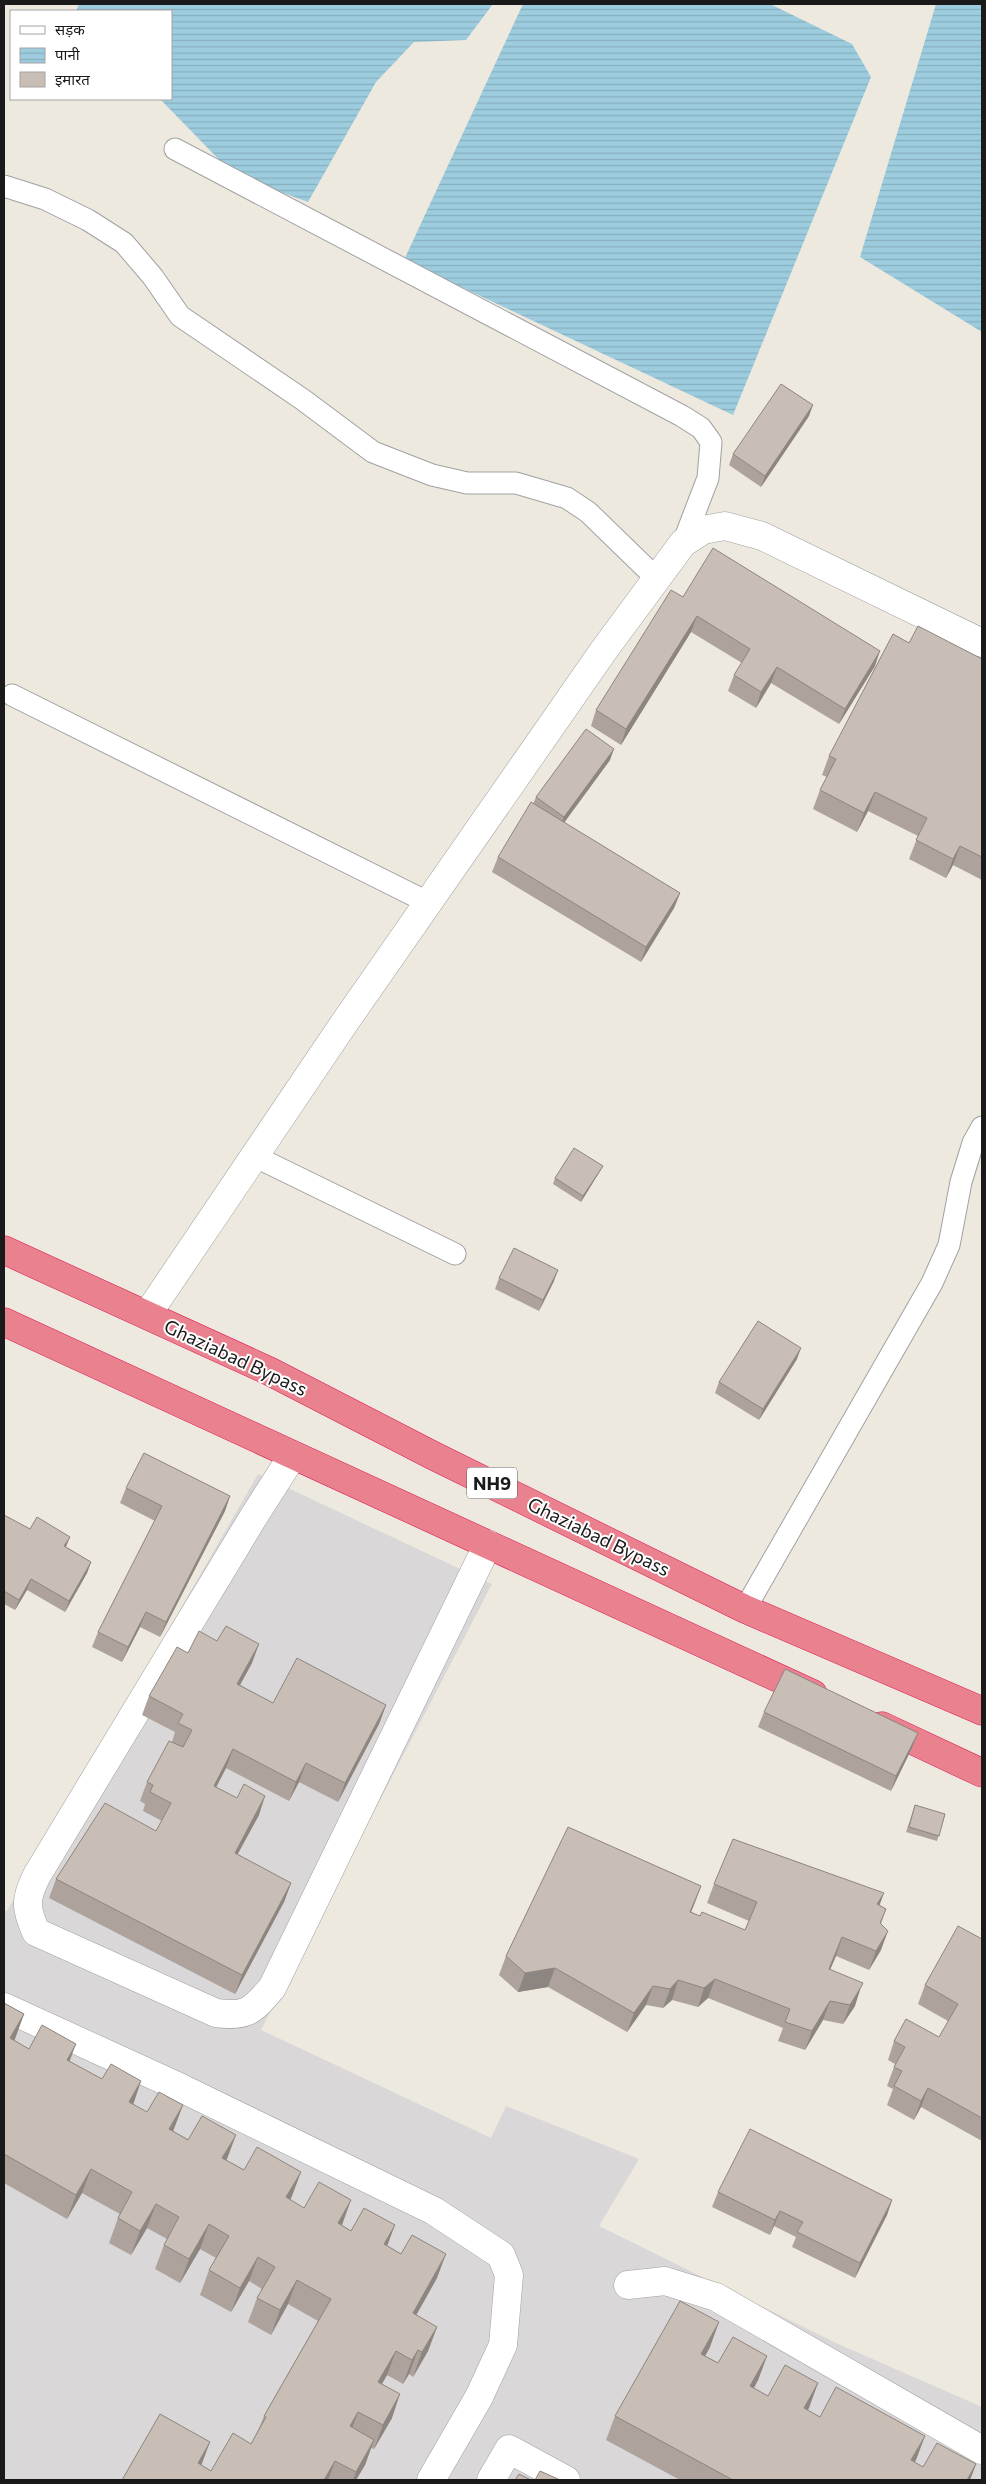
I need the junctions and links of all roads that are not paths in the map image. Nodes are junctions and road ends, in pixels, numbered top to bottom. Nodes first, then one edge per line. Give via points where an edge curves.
1 (176, 149) dead end
2 (4, 186) edge
3 (683, 543) junction
4 (656, 578) junction
5 (982, 643) edge
6 (12, 695) dead end
7 (430, 903) junction
8 (982, 1127) edge
9 (254, 1156) junction
10 (4, 1250) edge
11 (455, 1254) dead end
12 (147, 1315) junction
13 (4, 1322) edge
14 (293, 1456) junction
15 (488, 1544) junction
16 (745, 1609) junction
17 (835, 1704) edge
18 (982, 1711) edge
19 (860, 1716) edge
20 (982, 1773) edge
21 (4, 2007) edge
22 (628, 2285) dead end
23 (982, 2450) edge
24 (431, 2480) edge
25 (491, 2480) edge
26 (566, 2480) edge

1 - 3 lane via 701,428 711,442 708,478
2 - 4 lane via 45,199 88,220 124,243 180,316 373,452 432,476 467,483 516,484 567,498 588,512
3 - 4 street
3 - 5 street via 703,530 725,526 762,536
4 - 7 street
6 - 7 lane
7 - 9 street
8 - 16 lane via 961,1182 949,1245 932,1283
9 - 11 lane
9 - 12 street
10 - 12 highway, Ghaziabad Bypass / NH9
12 - 16 highway, Ghaziabad Bypass / NH9 via 269,1371
13 - 14 highway
14 - 15 highway
14 - 15 street via 34,1881 28,1893 28,1915 36,1932 216,2013 237,2015 256,2007 272,1988
15 - 17 highway
16 - 18 highway, Ghaziabad Bypass / NH9
19 - 20 highway
21 - 24 street via 179,2087 434,2211 501,2255 509,2275 503,2345
22 - 23 street via 664,2281 716,2297
25 - 26 street via 508,2449

